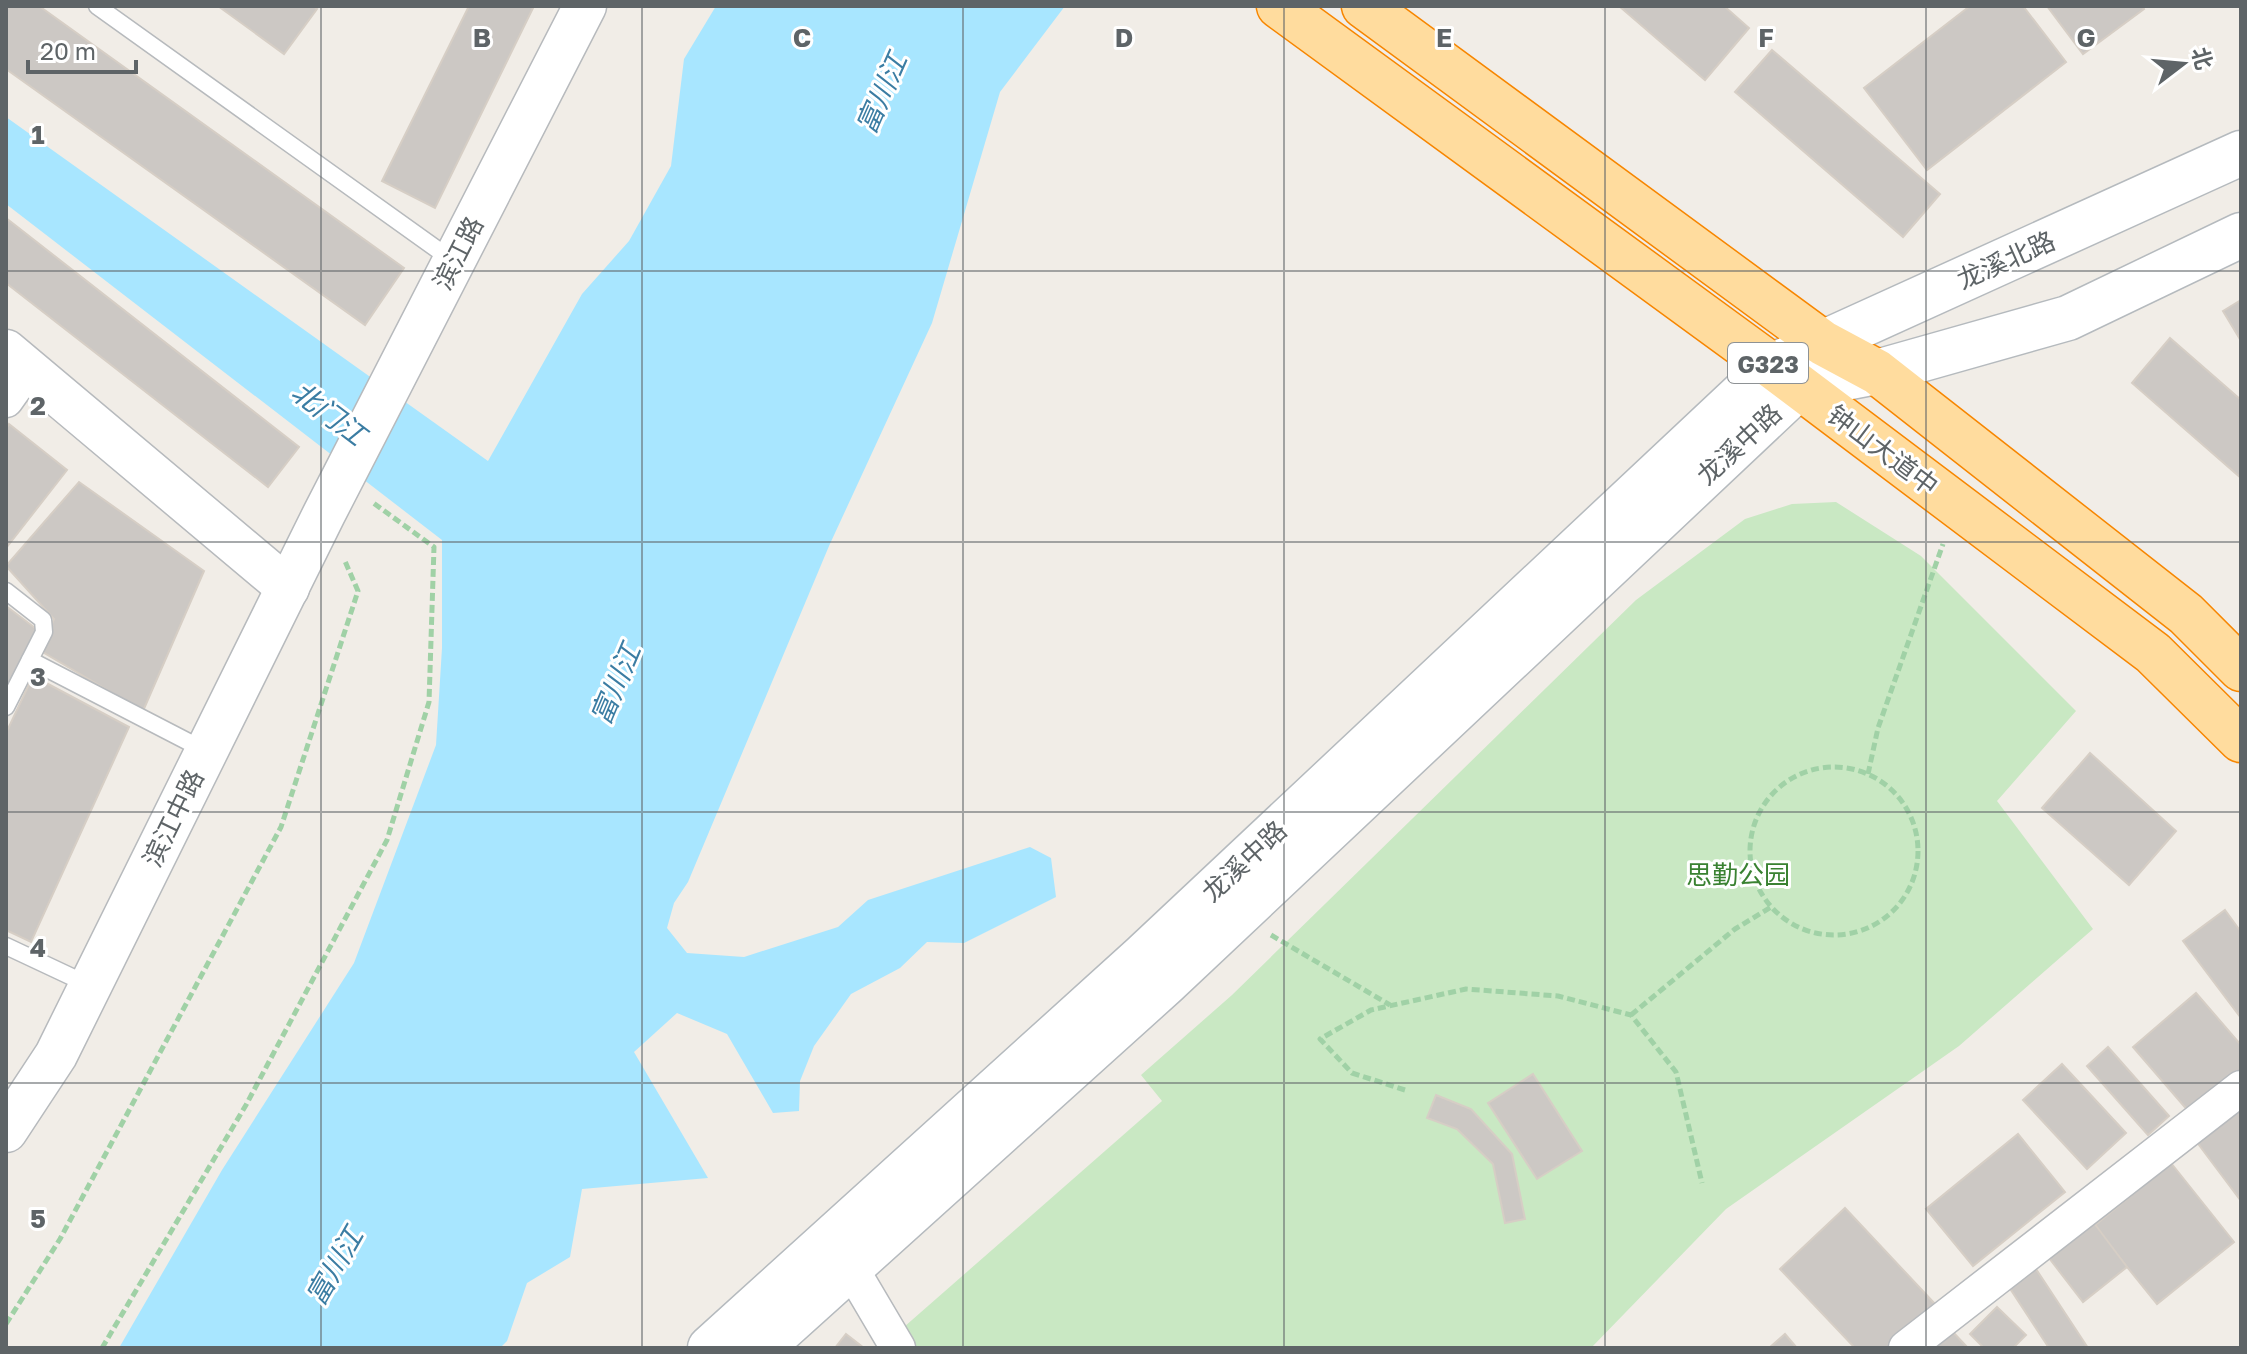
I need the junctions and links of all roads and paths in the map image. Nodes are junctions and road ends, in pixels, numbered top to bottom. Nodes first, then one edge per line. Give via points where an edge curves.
1 (97, 6) edge
2 (585, 6) edge
3 (1279, 6) edge
4 (1364, 6) edge
5 (2241, 153) edge
6 (2241, 235) edge
7 (454, 261) junction
8 (1823, 343) junction
9 (1877, 372) junction
10 (13, 374) edge
11 (1786, 376) junction
12 (333, 498) junction
13 (1957, 506) junction
14 (288, 588) junction
15 (6, 591) edge
16 (30, 660) junction
17 (2241, 669) edge
18 (6, 707) edge
19 (2241, 740) edge
20 (207, 751) junction
21 (1868, 774) junction
22 (1771, 907) junction
23 (1238, 915) junction
24 (6, 946) edge
25 (90, 985) junction
26 (1391, 1006) junction
27 (1631, 1015) junction
28 (2241, 1088) edge
29 (1405, 1090) dead end
30 (6, 1131) edge
31 (1702, 1183) dead end
32 (841, 1252) junction
33 (6, 1324) edge
34 (102, 1348) edge
35 (710, 1348) edge
36 (761, 1348) edge
37 (898, 1348) edge
38 (1906, 1348) edge

1 - 7 lane
2 - 7 street, 滨江路
3 - 11 highway, 钟山大道中 / G323
4 - 8 highway, G323
5 - 8 main road, 龙溪北路
6 - 9 main road via 2068,318
7 - 12 street, 滨江路
8 - 9 highway, G323
8 - 11 main road, 龙溪北路
9 - 11 main road
9 - 17 highway, G323 via 2186,614
10 - 14 street
11 - 13 highway, 钟山大道中 / G323
11 - 23 main road, 龙溪中路
11 - 32 main road, 龙溪中路 via 1154,946
12 - 14 street, 滨江中路
12 - 33 path via 358,591 281,827 60,1239
12 - 34 path via 434,547 429,702 387,840 246,1105
13 - 19 highway, 钟山大道中 / G323 via 2153,653
13 - 21 path via 1878,728
14 - 20 street, 滨江中路
15 - 16 lane via 43,620 44,632
16 - 18 lane
16 - 20 lane
20 - 25 street, 滨江中路
21 - 22 path via 1846,768 1802,773 1766,801 1755,821 1751,866
21 - 22 path via 1887,786 1912,820 1917,862 1902,901 1869,928 1828,936 1787,922
22 - 27 path via 1735,929
23 - 26 path
23 - 32 main road, 龙溪中路
24 - 25 lane
25 - 30 street, 滨江中路 via 56,1055
26 - 27 path via 1466,989 1558,996
26 - 29 path via 1371,1010 1320,1039 1352,1073
27 - 31 path via 1676,1072
28 - 38 street
32 - 35 main road, 龙溪中路
32 - 36 main road, 龙溪中路
32 - 37 street

